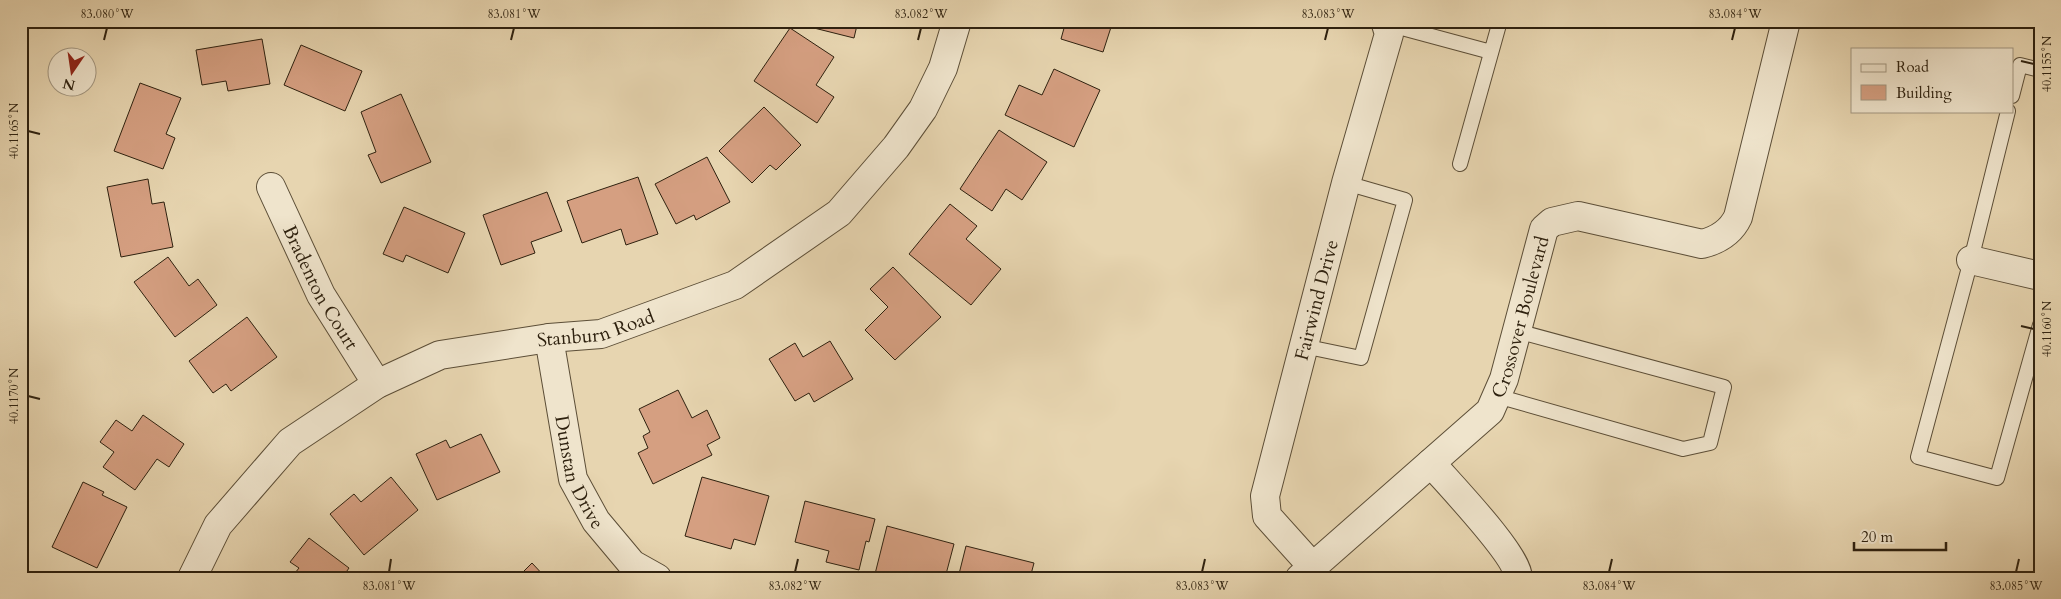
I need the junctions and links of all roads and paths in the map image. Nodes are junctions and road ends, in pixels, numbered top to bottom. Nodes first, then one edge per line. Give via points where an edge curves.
1 (957, 21) edge
2 (1500, 21) edge
3 (1786, 21) edge
4 (1386, 22) edge
5 (1492, 52) junction
6 (2040, 70) edge
7 (2014, 88) edge
8 (2008, 112) edge
9 (1460, 164) dead end
10 (1346, 183) junction
11 (271, 187) dead end
12 (1971, 260) junction
13 (2040, 276) edge
14 (2040, 325) edge
15 (1517, 331) junction
16 (549, 338) junction
17 (1303, 346) junction
18 (377, 384) junction
19 (1497, 396) junction
20 (1431, 464) junction
21 (1306, 572) edge
22 (192, 578) edge
23 (657, 578) edge
24 (1518, 578) edge

1 - 16 street, Stanburn Road via 943,68 923,109 896,147 839,213 735,285 601,334
2 - 5 lane
3 - 15 street, Crossover Boulevard via 1734,226 1716,240 1702,244 1578,216 1552,222 1544,229
4 - 5 lane
4 - 10 street, Fairwind Drive via 1389,34
5 - 9 lane
6 - 7 lane via 2020,65
8 - 12 lane
10 - 17 street, Fairwind Drive
10 - 17 lane via 1405,200 1361,358
11 - 18 street, Bradenton Court via 321,295
12 - 13 street
12 - 14 lane via 1918,457 1997,478
15 - 19 street, Crossover Boulevard
15 - 19 lane via 1724,387 1710,443 1683,449
16 - 18 street, Stanburn Road via 440,355
16 - 23 street, Dunstan Drive via 573,480 596,521 632,564
17 - 21 street, Fairwind Drive via 1264,496 1267,516
18 - 22 street, Stanburn Road via 290,442 218,525
19 - 20 street, Crossover Boulevard via 1490,411
20 - 21 street, Crossover Boulevard
20 - 24 street via 1501,544 1519,571

